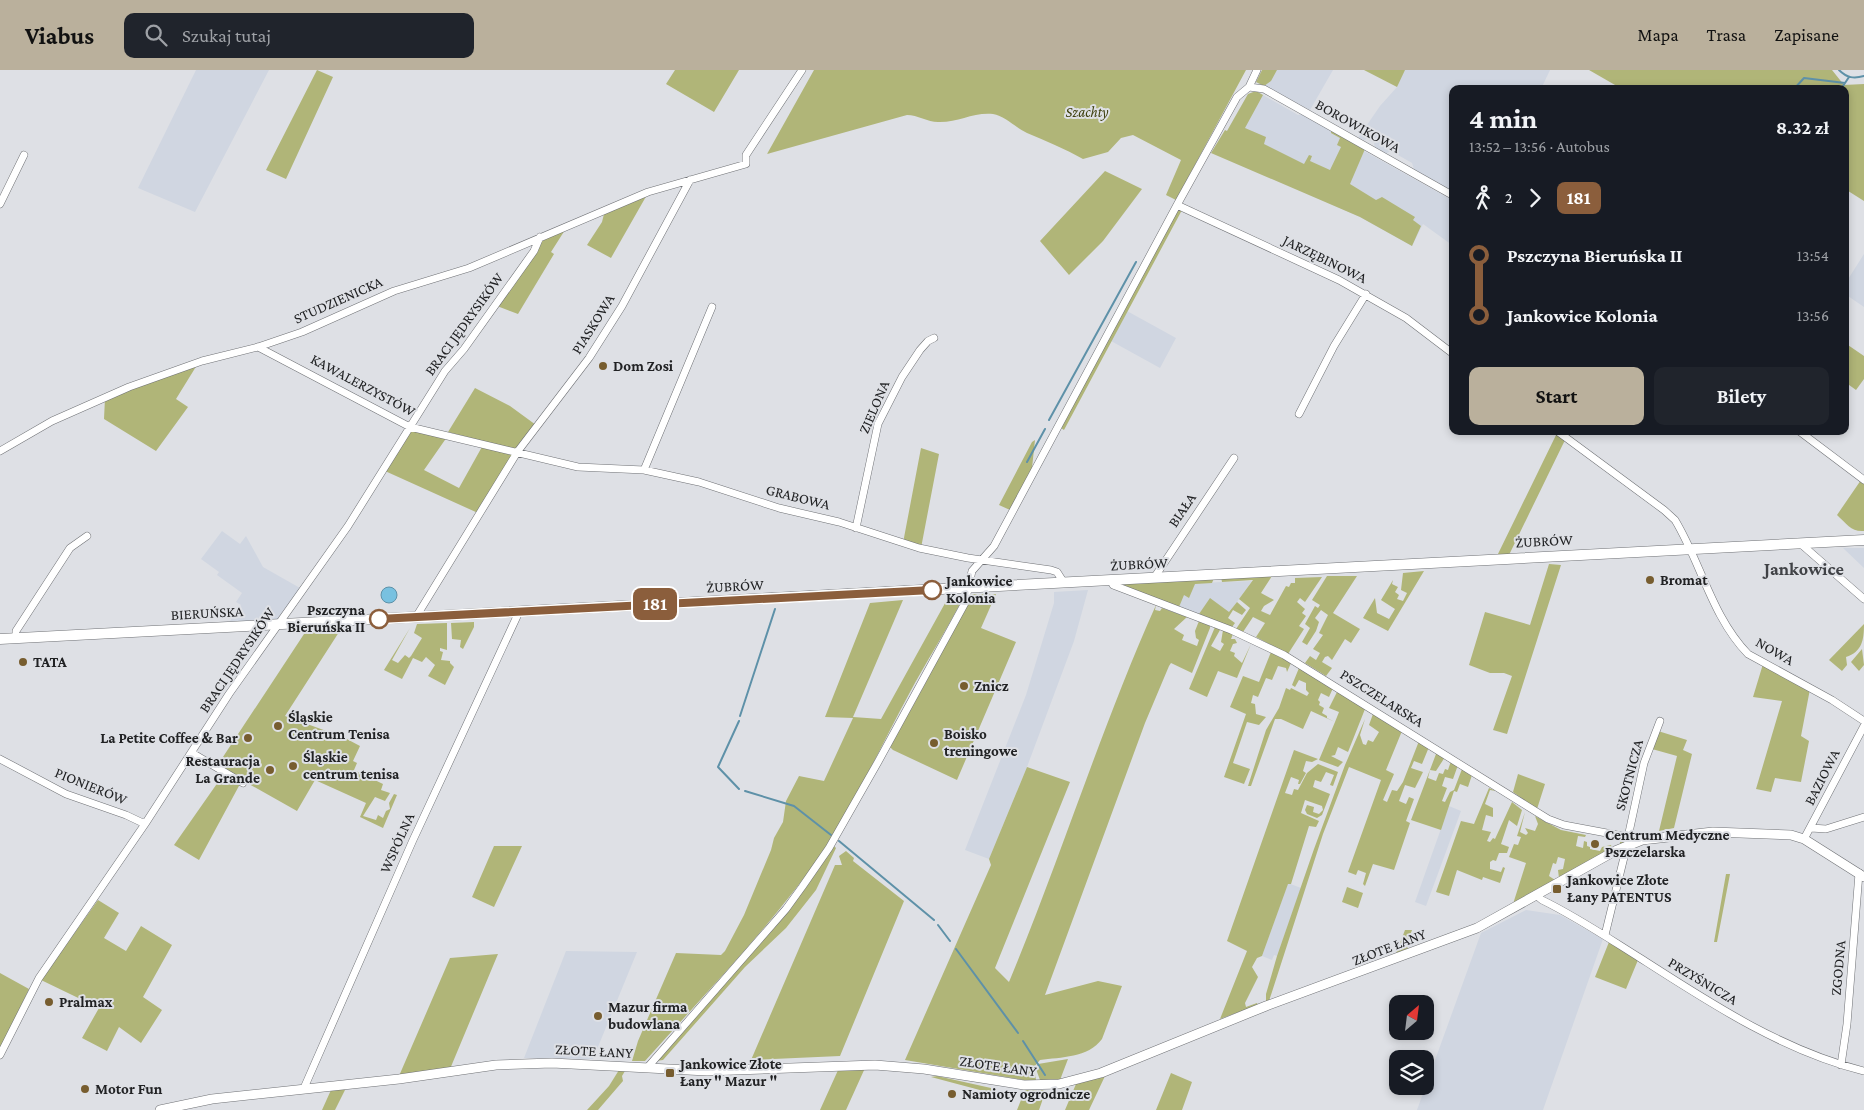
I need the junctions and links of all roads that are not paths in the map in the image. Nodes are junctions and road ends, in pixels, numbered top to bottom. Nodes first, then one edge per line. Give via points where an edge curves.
1 (802, 70) edge
2 (1257, 70) edge
3 (1248, 87) junction
4 (24, 155) dead end
5 (690, 180) junction
6 (1449, 193) edge
7 (0, 204) edge
8 (1177, 205) junction
9 (540, 237) junction
10 (1366, 294) junction
11 (712, 308) dead end
12 (934, 338) dead end
13 (258, 346) junction
14 (1449, 350) edge
15 (1298, 414) dead end
16 (410, 427) junction
17 (1562, 435) edge
18 (1804, 435) edge
19 (0, 451) edge
20 (518, 451) junction
21 (1234, 458) dead end
22 (644, 470) junction
23 (1864, 480) edge
24 (856, 528) junction
25 (87, 536) dead end
26 (1864, 540) edge
27 (1801, 544) junction
28 (1689, 549) junction
29 (985, 559) junction
30 (1154, 578) junction
31 (1111, 581) junction
32 (1064, 582) junction
33 (968, 588) junction
34 (1864, 599) edge
35 (519, 612) junction
36 (416, 617) junction
37 (278, 624) junction
38 (16, 638) junction
39 (0, 639) edge
40 (1660, 721) dead end
41 (1864, 721) edge
42 (1864, 726) edge
43 (192, 754) junction
44 (0, 759) edge
45 (243, 782) dead end
46 (1864, 817) edge
47 (145, 824) junction
48 (1811, 828) junction
49 (1804, 839) junction
50 (1630, 842) junction
51 (1861, 875) edge
52 (1537, 896) junction
53 (1605, 936) junction
54 (0, 1055) edge
55 (1841, 1065) junction
56 (648, 1068) junction
57 (1864, 1071) edge
58 (304, 1088) junction
59 (172, 1109) edge
60 (160, 1110) edge

1 - 5 street via 746,154 746,164
2 - 3 street
3 - 6 street, BOROWIKOWA via 1264,89
3 - 8 street via 1238,97
4 - 7 street
5 - 9 street, STUDZIENICKA via 648,192
5 - 20 street, PIASKOWA via 637,279 589,358
8 - 10 street, JARZĘBINOWA
8 - 29 street
9 - 13 street, STUDZIENICKA via 469,268 394,291 302,332
9 - 16 street, BRACI JĘDRYSIKÓW via 464,349 445,371
10 - 14 street, JARZĘBINOWA
10 - 15 street
11 - 22 street
12 - 24 street, ZIELONA via 920,350 886,405 874,436
13 - 16 street, KAWALERZYSTÓW
13 - 19 street, STUDZIENICKA via 202,361 129,387 52,421
16 - 20 street, KAWALERZYSTÓW
16 - 37 street, BRACI JĘDRYSIKÓW via 348,526
17 - 28 street via 1664,510 1675,520
18 - 23 street
20 - 22 street, GRABOWA via 578,467
20 - 36 street, PIASKOWA
21 - 30 street, BIAŁA
22 - 24 street, GRABOWA via 698,482
24 - 29 street, GRABOWA via 919,548
25 - 38 street via 70,548 16,631
26 - 27 main road, ŻUBRÓW
27 - 28 main road, ŻUBRÓW
27 - 34 street
28 - 30 main road, ŻUBRÓW
28 - 41 street, NOWA via 1725,621 1748,654 1812,688
29 - 32 street, GRABOWA via 1051,570 1057,572
29 - 33 street via 972,571
30 - 31 main road, ŻUBRÓW
31 - 32 main road, ŻUBRÓW
31 - 50 street, PSZCZELARSKA via 1114,586 1231,630 1283,654 1548,819
32 - 33 main road, ŻUBRÓW
33 - 35 main road, ŻUBRÓW
33 - 56 street via 949,633 829,848 786,909
35 - 36 main road, ŻUBRÓW
35 - 58 street, WSPÓLNA via 413,840
36 - 37 main road, BIERUŃSKA
37 - 38 main road, BIERUŃSKA
37 - 43 street, BRACI JĘDRYSIKÓW
38 - 39 main road, BIERUŃSKA
40 - 50 street, SKOTNICZA via 1644,763
42 - 48 street, BAZIOWA
43 - 45 street
43 - 47 street, BRACI JĘDRYSIKÓW
44 - 47 street, PIONIERÓW via 66,794
46 - 48 street via 1826,829
47 - 54 street, BRACI JĘDRYSIKÓW via 39,978
48 - 49 street, BAZIOWA
49 - 50 street, ZŁOTE ŁANY via 1791,835 1720,832
49 - 51 street, ZŁOTE ŁANY
50 - 52 street, ZŁOTE ŁANY
50 - 53 street, SKOTNICZA
51 - 55 street, ZGODNA
52 - 53 street, PRZYŚNICZA
52 - 56 street, ZŁOTE ŁANY via 1463,934 1266,1006 1101,1073 1066,1083 1024,1085 871,1064 707,1071
53 - 55 street, PRZYŚNICZA via 1760,1030
55 - 57 street, PRZYŚNICZA
56 - 58 street, ZŁOTE ŁANY via 552,1063 496,1065
58 - 59 street, ZŁOTE ŁANY via 212,1099
59 - 60 street, ZŁOTE ŁANY

